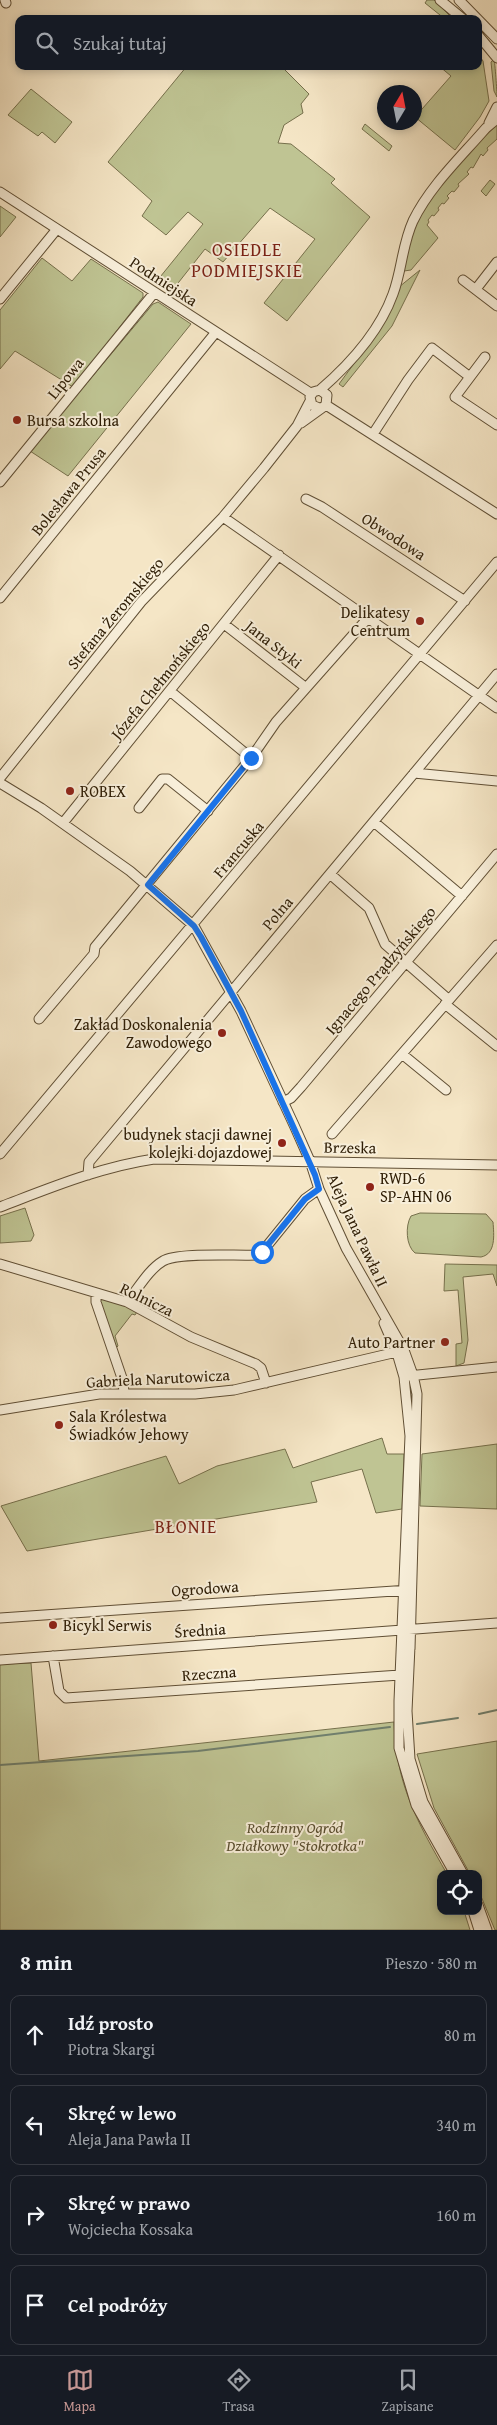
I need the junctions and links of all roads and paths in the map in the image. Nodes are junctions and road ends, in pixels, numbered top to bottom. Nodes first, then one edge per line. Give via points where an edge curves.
1 (440, 0) edge
2 (458, 0) edge
3 (457, 15) edge
4 (473, 15) edge
5 (482, 25) edge
6 (482, 40) edge
7 (497, 40) edge
8 (497, 58) edge
9 (497, 108) edge
10 (497, 119) edge
11 (486, 128) junction
12 (0, 192) edge
13 (57, 229) junction
14 (497, 262) edge
15 (463, 280) dead end
16 (476, 290) junction
17 (154, 293) junction
18 (0, 299) edge
19 (497, 306) edge
20 (216, 332) junction
21 (485, 357) dead end
22 (344, 368) junction
23 (470, 377) junction
24 (314, 395) junction
25 (324, 404) junction
26 (497, 425) edge
27 (297, 426) junction
28 (373, 434) junction
29 (0, 482) edge
30 (306, 499) dead end
31 (497, 514) edge
32 (223, 517) junction
33 (279, 555) junction
34 (497, 562) edge
35 (0, 598) edge
36 (465, 601) junction
37 (368, 618) junction
38 (224, 624) junction
39 (420, 654) junction
40 (497, 674) edge
41 (306, 687) junction
42 (170, 691) junction
43 (478, 696) junction
44 (497, 708) edge
45 (251, 758) junction
46 (414, 773) junction
47 (0, 778) edge
48 (497, 781) edge
49 (139, 808) dead end
50 (208, 811) junction
51 (374, 822) junction
52 (63, 823) junction
53 (497, 854) edge
54 (330, 874) junction
55 (148, 885) junction
56 (462, 896) junction
57 (194, 926) junction
58 (497, 945) edge
59 (493, 957) edge
60 (408, 962) junction
61 (231, 992) junction
62 (447, 1002) junction
63 (39, 1019) dead end
64 (497, 1046) edge
65 (402, 1054) junction
66 (446, 1090) dead end
67 (283, 1102) junction
68 (332, 1134) dead end
69 (0, 1154) edge
70 (310, 1161) junction
71 (497, 1165) edge
72 (88, 1174) junction
73 (319, 1189) junction
74 (0, 1206) edge
75 (0, 1264) edge
76 (96, 1293) junction
77 (127, 1302) junction
78 (401, 1352) junction
79 (380, 1358) junction
80 (497, 1367) edge
81 (406, 1373) junction
82 (266, 1384) junction
83 (124, 1393) junction
84 (0, 1410) edge
85 (408, 1590) junction
86 (0, 1618) edge
87 (497, 1623) edge
88 (407, 1630) junction
89 (54, 1656) junction
90 (0, 1660) edge
91 (409, 1667) junction
92 (400, 1674) junction
93 (399, 1701) junction
94 (407, 1711) junction
95 (453, 1870) edge
96 (461, 1870) edge
97 (474, 1915) edge
98 (482, 1915) edge
99 (479, 1930) edge
100 (487, 1930) edge

1 - 3 street
2 - 4 street
5 - 7 street
6 - 8 street
9 - 11 street, Stefana Żeromskiego
10 - 11 street, Stefana Żeromskiego
11 - 22 street, Stefana Żeromskiego via 425,200 403,248 390,302 370,336
12 - 13 street, Podmiejska
13 - 17 street, Podmiejska
13 - 18 street
14 - 16 street
15 - 16 street
16 - 19 street
17 - 20 street, Podmiejska
17 - 29 street, Lipowa
20 - 24 street, Podmiejska
20 - 35 street, Bolesława Prusa
21 - 23 street
22 - 24 street, Stefana Żeromskiego
22 - 25 street, Stefana Żeromskiego
23 - 26 street via 455,397
23 - 28 street via 432,348
24 - 25 street via 325,393
24 - 25 street via 314,407
24 - 27 street, Stefana Żeromskiego
25 - 27 street, Stefana Żeromskiego
25 - 28 street
27 - 32 street, Stefana Żeromskiego
28 - 31 street
30 - 36 street, Obwodowa
32 - 33 street
32 - 47 street, Stefana Żeromskiego via 140,602
33 - 37 street
33 - 38 street, Józefa Chełmońskiego
34 - 36 street, Francuska
36 - 39 street, Francuska
37 - 39 street
37 - 41 street
38 - 41 street, Jana Styki
38 - 42 street, Józefa Chełmońskiego
39 - 43 street
39 - 57 street, Francuska
40 - 43 street, Polna
41 - 45 street
42 - 45 street
42 - 52 street, Józefa Chełmońskiego
43 - 44 street
43 - 46 street, Polna
45 - 50 street
46 - 48 street
46 - 51 street, Polna
47 - 52 street, Aleja Jana Pawła II
49 - 50 street via 162,780 168,779
50 - 55 street
51 - 54 street, Polna
51 - 56 street
52 - 55 street, Aleja Jana Pawła II
53 - 56 street, Ignacego Prądzyńskiego
54 - 60 street via 369,908 385,944
54 - 61 street, Polna
55 - 57 street, Aleja Jana Pawła II
55 - 63 street
56 - 60 street, Ignacego Prądzyńskiego
57 - 61 street, Aleja Jana Pawła II
57 - 69 street, Francuska
58 - 59 street
59 - 62 street
60 - 62 street
60 - 67 street, Ignacego Prądzyńskiego via 302,1088
61 - 67 street, Aleja Jana Pawła II
61 - 72 street, Polna via 88,1162
62 - 64 street
62 - 65 street
65 - 66 street
65 - 68 street
67 - 70 street, Aleja Jana Pawła II
70 - 71 street, Brzeska
70 - 72 street, Brzeska via 154,1159
70 - 73 street, Aleja Jana Pawła II
72 - 74 street, Brzeska
73 - 77 street via 305,1199 262,1252 256,1255 186,1256 164,1260
73 - 78 street, Aleja Jana Pawła II
75 - 76 street, Rolnicza
76 - 77 street, Rolnicza
76 - 83 street
77 - 82 street, Rolnicza via 191,1338 256,1364 261,1368
78 - 79 street, Gabriela Narutowicza
78 - 81 street, Aleja Jana Pawła II
78 - 81 street, Aleja Jana Pawła II
79 - 81 street via 396,1363
79 - 82 street, Gabriela Narutowicza
80 - 81 street
81 - 85 street, Aleja Jana Pawła II via 410,1436
82 - 83 street, Gabriela Narutowicza via 195,1394
83 - 84 street, Gabriela Narutowicza
85 - 86 street, Ogrodowa
85 - 88 street, Aleja Jana Pawła II
87 - 88 street, Średnia
88 - 89 street, Średnia
88 - 91 street, Aleja Jana Pawła II
88 - 92 street, Aleja Jana Pawła II
89 - 90 street, Średnia
89 - 92 street, Rzeczna via 60,1691 66,1698
91 - 92 street
91 - 94 street, Aleja Jana Pawła II
92 - 93 street, Aleja Jana Pawła II
93 - 94 street
93 - 95 street, Aleja Jana Pawła II via 399,1748 410,1790
94 - 96 street, Aleja Jana Pawła II via 410,1759 417,1788
97 - 99 street
98 - 100 street

